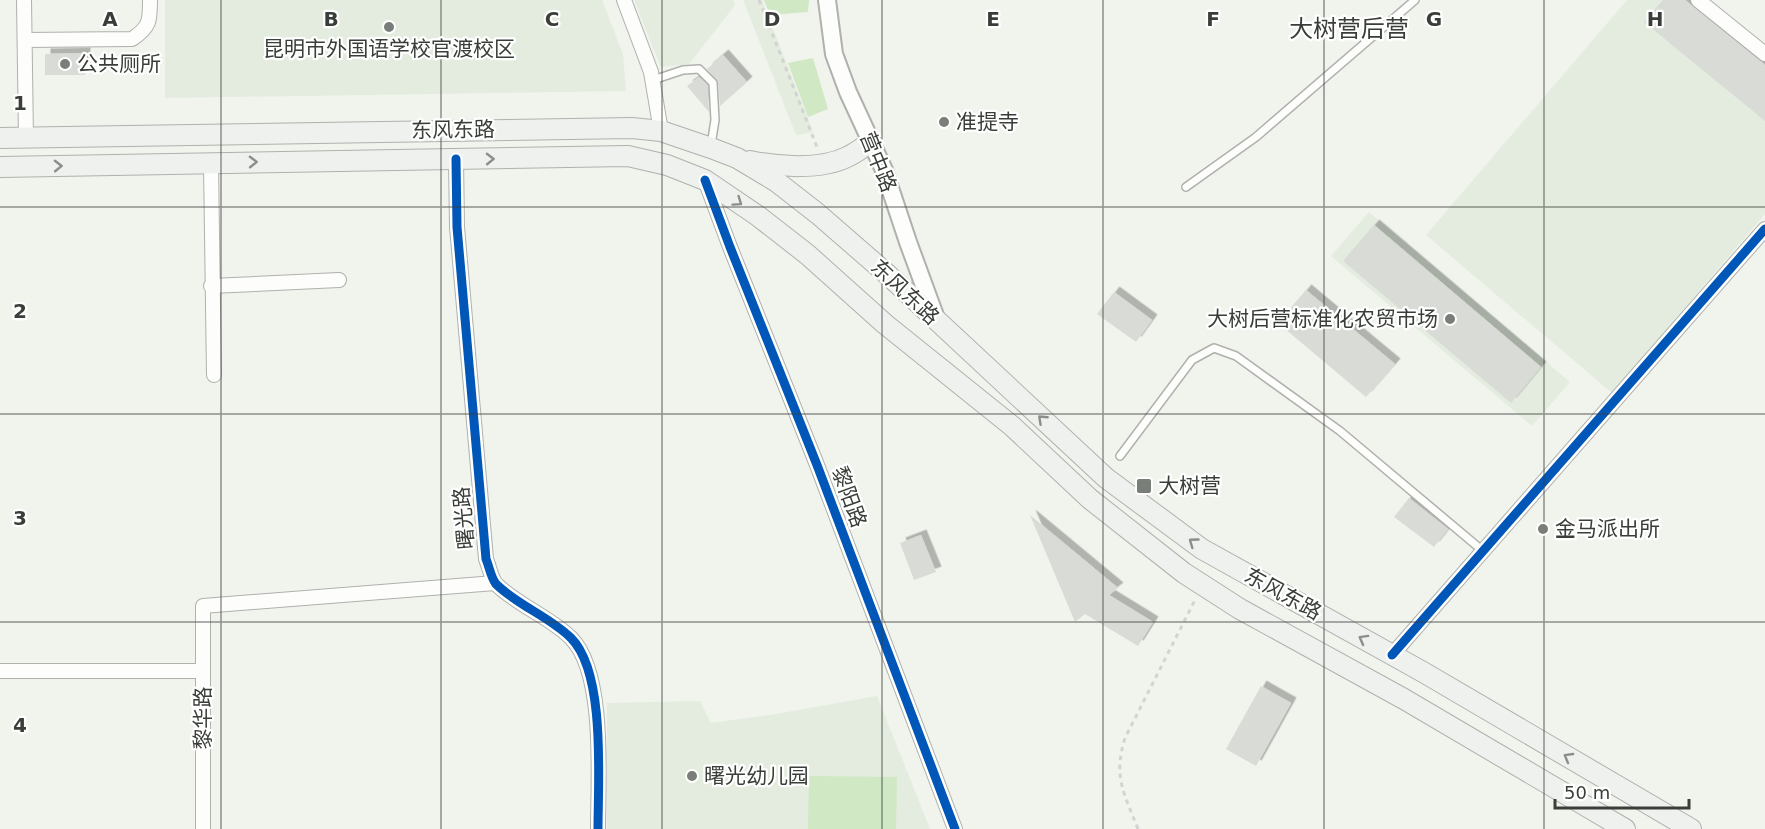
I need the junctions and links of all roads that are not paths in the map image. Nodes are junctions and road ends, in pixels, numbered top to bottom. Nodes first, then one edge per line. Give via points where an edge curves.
1 (24, 0) edge
2 (150, 0) edge
3 (624, 0) edge
4 (827, 0) edge
5 (1415, 0) edge
6 (1698, 0) edge
7 (25, 40) junction
8 (1765, 54) edge
9 (652, 80) junction
10 (661, 131) junction
11 (0, 138) edge
12 (26, 138) junction
13 (871, 142) junction
14 (711, 148) junction
15 (737, 158) junction
16 (456, 159) junction
17 (211, 163) junction
18 (0, 167) edge
19 (705, 180) junction
20 (1186, 187) dead end
21 (1765, 229) edge
22 (339, 280) dead end
23 (211, 286) junction
24 (938, 323) junction
25 (214, 375) dead end
26 (1120, 456) dead end
27 (1483, 551) junction
28 (495, 583) junction
29 (1392, 655) junction
30 (0, 671) edge
31 (203, 671) junction
32 (203, 829) edge
33 (598, 829) edge
34 (955, 829) edge
35 (1625, 829) edge
36 (1691, 829) edge

1 - 7 street
2 - 7 street via 145,30 132,39
3 - 9 street
4 - 13 street, 营中路 via 834,54
5 - 20 lane via 1256,137
6 - 8 street
7 - 12 street
9 - 10 street
9 - 14 lane via 699,69 713,83 715,120
10 - 12 main road, 东风东路 via 583,127
10 - 14 main road, 东风东路
11 - 12 main road, 东风东路
13 - 15 main road via 846,158 799,166
13 - 24 street, 营中路
14 - 15 main road, 东风东路
15 - 24 main road, 东风东路 via 777,182 818,214
17 -> 16 main road, 东风东路
16 -> 19 main road, 东风东路 via 628,156 667,165
16 - 28 street, 曙光路 via 457,227 486,559
18 -> 17 main road, 东风东路
17 - 23 street
19 - 34 street, 黎阳路 via 818,465
19 -> 35 main road, 东风东路 via 808,255 885,324 1012,426 1090,499 1184,573 1240,609 1404,699
21 - 27 street
22 - 23 street
23 - 25 street
29 -> 24 main road, 东风东路 via 1202,549 1106,478
26 - 27 lane via 1192,360 1214,348 1236,356 1340,431
27 - 29 street
28 - 31 street, 黎华路 via 203,606
28 - 33 street via 571,638 584,658 593,688 597,732
36 -> 29 main road, 东风东路
30 - 31 street
31 - 32 street, 黎华路

